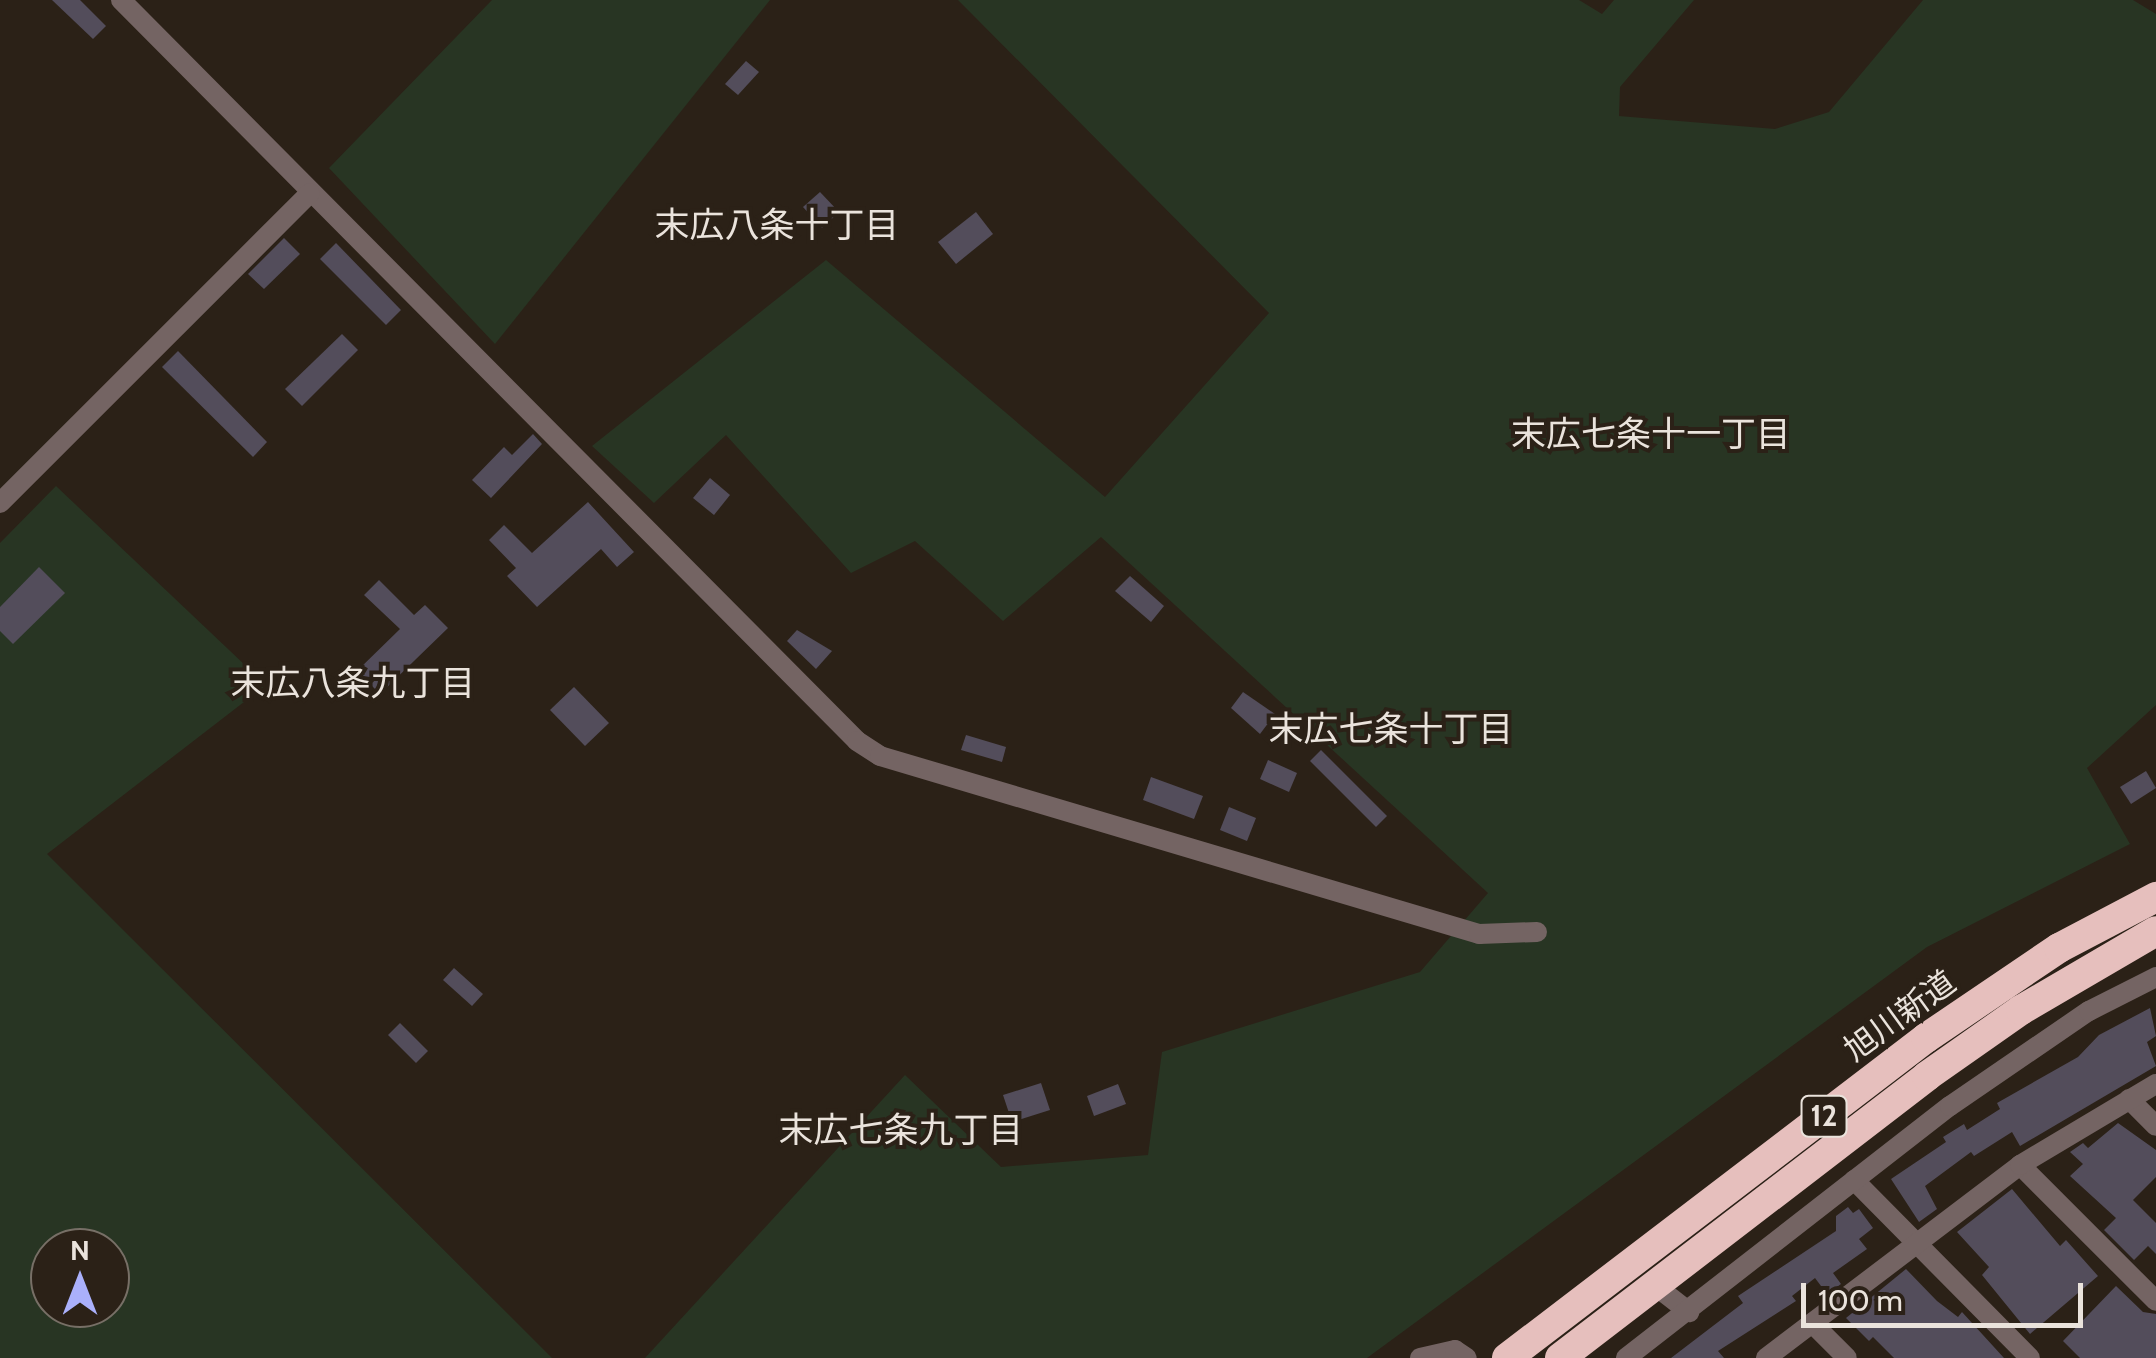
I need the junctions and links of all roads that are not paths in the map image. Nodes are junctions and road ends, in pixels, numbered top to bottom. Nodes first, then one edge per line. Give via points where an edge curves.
1 (121, 0) edge
2 (310, 193) junction
3 (0, 502) edge
4 (2156, 897) edge
5 (1537, 932) dead end
6 (2156, 932) edge
7 (2156, 977) edge
8 (1927, 1076) junction
9 (2156, 1084) edge
10 (2129, 1099) junction
11 (1950, 1106) junction
12 (2156, 1126) edge
13 (2020, 1165) junction
14 (1854, 1180) junction
15 (1914, 1244) junction
16 (1657, 1287) junction
17 (2156, 1301) edge
18 (1689, 1312) junction
19 (1812, 1322) junction
20 (1420, 1358) edge
21 (1467, 1358) edge
22 (1508, 1358) edge
23 (1560, 1358) edge
24 (1626, 1358) edge
25 (1766, 1358) edge
26 (1847, 1358) edge
27 (2030, 1358) edge

1 - 2 street
2 - 3 street
2 - 5 street via 857,741 880,756 1479,934
4 - 22 highway, 旭川新道 / 12 via 2059,948 1970,1007
6 - 8 highway, 旭川新道 / 12 via 2022,1010
7 - 11 street via 2089,1011
8 - 11 street
8 - 16 highway, 旭川新道 / 12
9 - 10 street
10 - 12 street
10 - 13 street
11 - 14 street
13 - 15 street
13 - 17 street
14 - 15 street
14 - 18 street
15 - 19 street
15 - 27 street
16 - 18 street
16 - 23 highway, 旭川新道 / 12
18 - 24 street
19 - 25 street
19 - 26 street
20 - 21 street via 1456,1350

